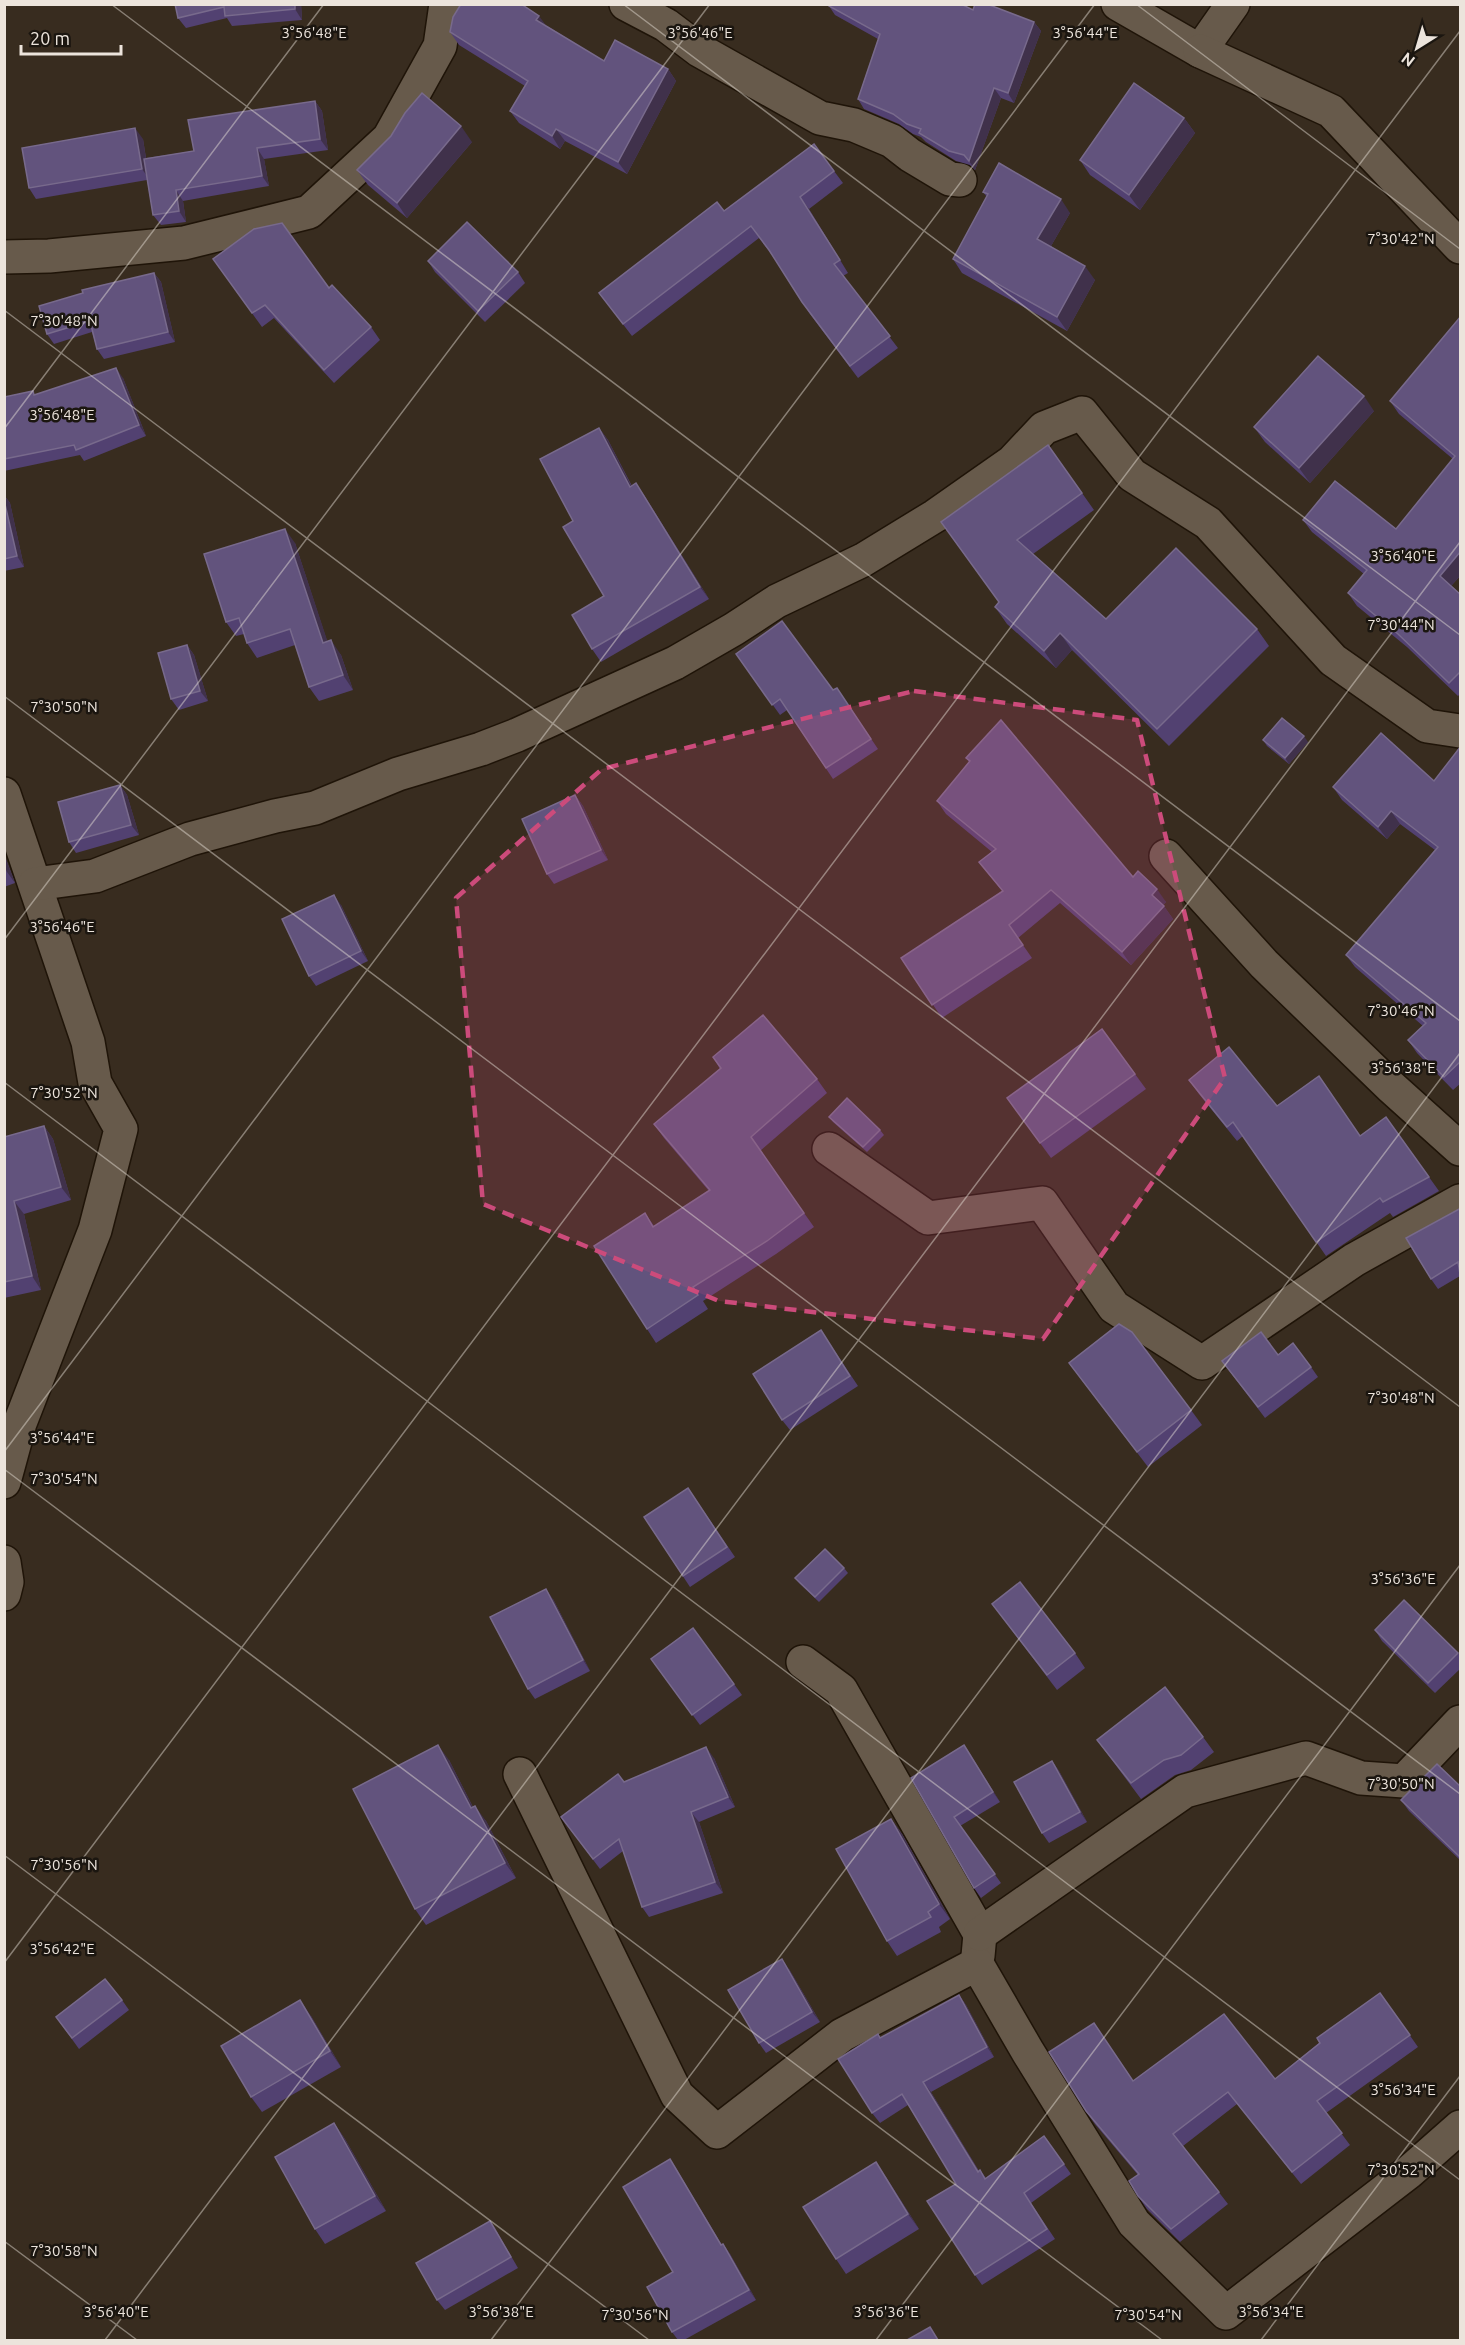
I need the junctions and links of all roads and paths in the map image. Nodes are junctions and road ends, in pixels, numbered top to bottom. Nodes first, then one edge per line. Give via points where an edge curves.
1 (446, 4) edge
2 (626, 4) edge
3 (1118, 4) edge
4 (1233, 4) edge
5 (1200, 51) junction
6 (960, 180) dead end
7 (1461, 247) edge
8 (4, 257) edge
9 (1460, 731) edge
10 (4, 794) edge
11 (1166, 856) dead end
12 (35, 884) junction
13 (829, 1149) dead end
14 (1461, 1149) edge
15 (1461, 1201) edge
16 (4, 1482) edge
17 (4, 1562) edge
18 (4, 1594) edge
19 (803, 1662) dead end
20 (1461, 1722) edge
21 (520, 1774) dead end
22 (978, 1949) junction
23 (1461, 2127) edge

1 - 8 street via 440,46 389,138 309,212 184,243
2 - 6 street via 812,114 882,137 950,178
3 - 5 street
4 - 5 street
5 - 7 street via 1330,111
9 - 12 street via 1427,726 1333,660 1208,523 1132,476 1083,413 1044,428 1012,462 863,560 777,601 675,663 517,735 398,774 315,808 190,839 95,876
10 - 12 street
11 - 14 street via 1264,964
12 - 16 street via 88,1042 95,1083 121,1129 95,1230 20,1423
13 - 15 street via 928,1218 1042,1203 1114,1307 1202,1363 1354,1260
17 - 18 street
19 - 22 street via 841,1690
20 - 22 street via 1404,1781 1361,1778 1306,1758 1185,1791
21 - 22 street via 677,2095 717,2132 842,2035
22 - 23 street via 1028,2052 1134,2223 1226,2313 1409,2172

